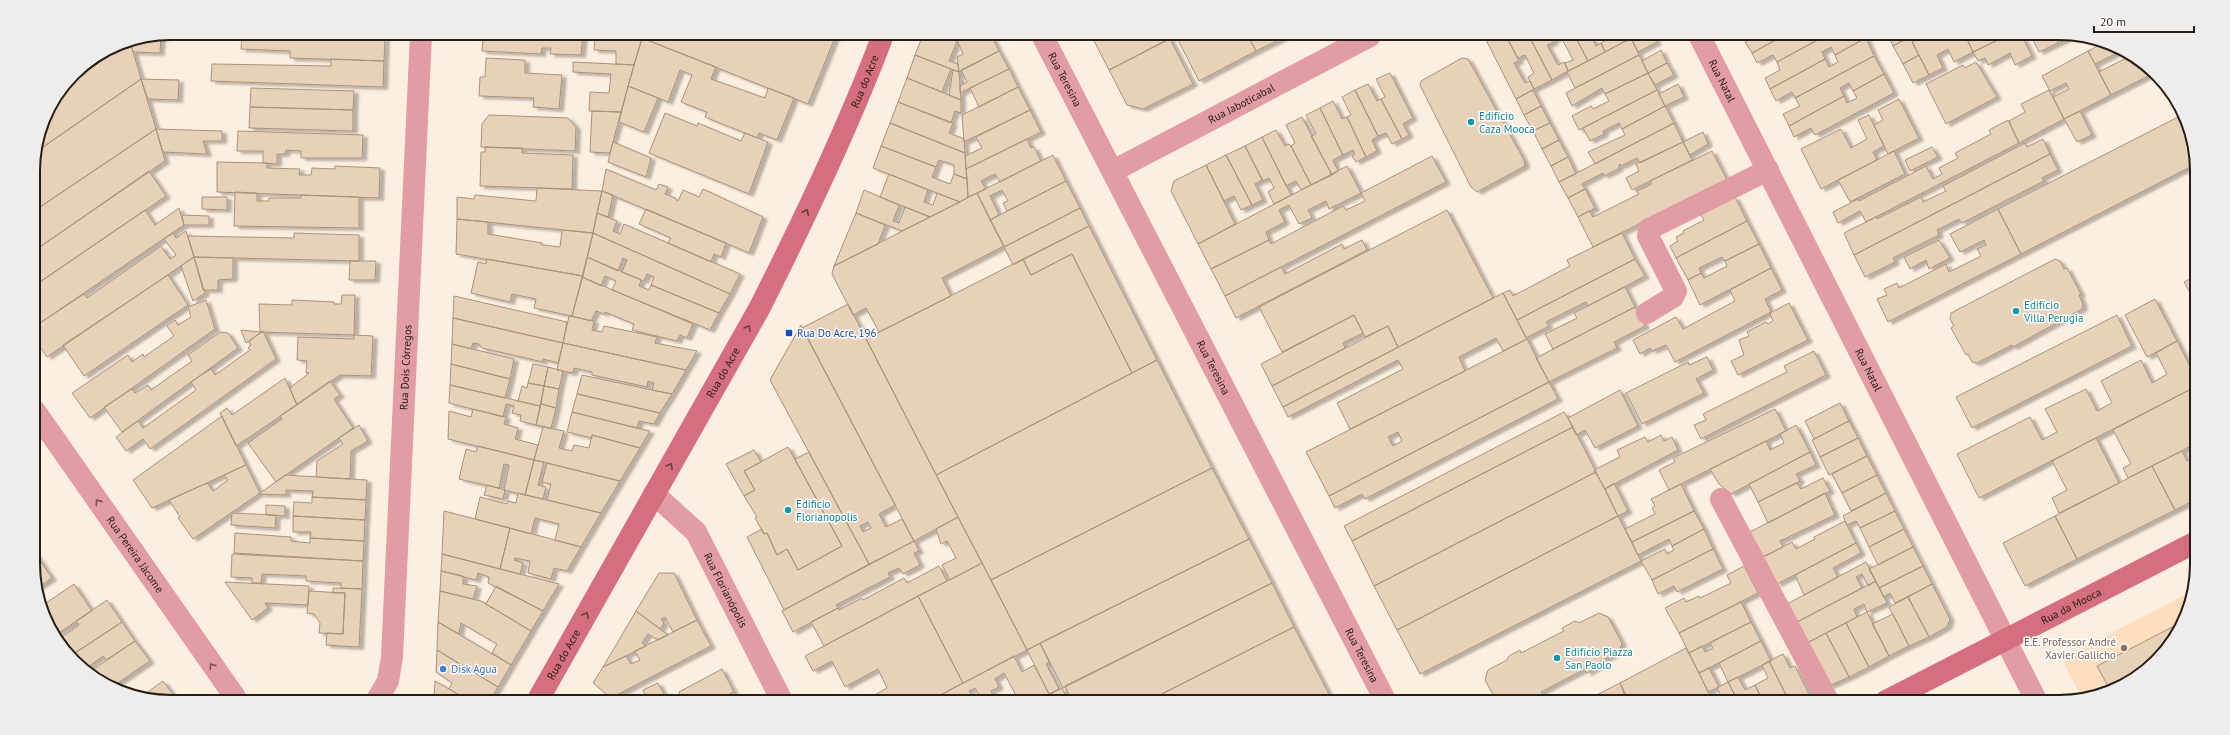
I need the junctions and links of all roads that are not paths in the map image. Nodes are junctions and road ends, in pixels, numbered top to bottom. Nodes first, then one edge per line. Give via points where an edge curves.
1 (421, 40) edge
2 (881, 40) edge
3 (1045, 40) edge
4 (1362, 40) edge
5 (1702, 40) edge
6 (1768, 170) junction
7 (1113, 171) junction
8 (1647, 313) dead end
9 (40, 418) edge
10 (654, 494) junction
11 (1721, 499) dead end
12 (2190, 545) edge
13 (2006, 641) junction
14 (233, 695) edge
15 (380, 695) edge
16 (541, 695) edge
17 (779, 695) edge
18 (1382, 695) edge
19 (1825, 695) edge
20 (1898, 695) edge
21 (2033, 695) edge

1 - 15 street, Rua Dois Córregos via 392,657 388,680
10 -> 2 main road, Rua do Acre via 783,262 867,77
3 - 7 street, Rua Teresina
4 - 7 street, Rua Jaboticabal
5 - 6 street, Rua Natal
6 - 8 street via 1648,229 1648,236 1676,292 1673,297
6 - 13 street, Rua Natal
7 - 18 street, Rua Teresina
14 -> 9 street, Rua Pereira Jácome
16 -> 10 main road, Rua do Acre
10 - 17 street, Rua Florianópolis via 696,532
11 - 19 street
12 - 13 main road, Rua da Mooca
13 - 20 main road, Rua da Mooca
13 - 21 street, Rua Natal

